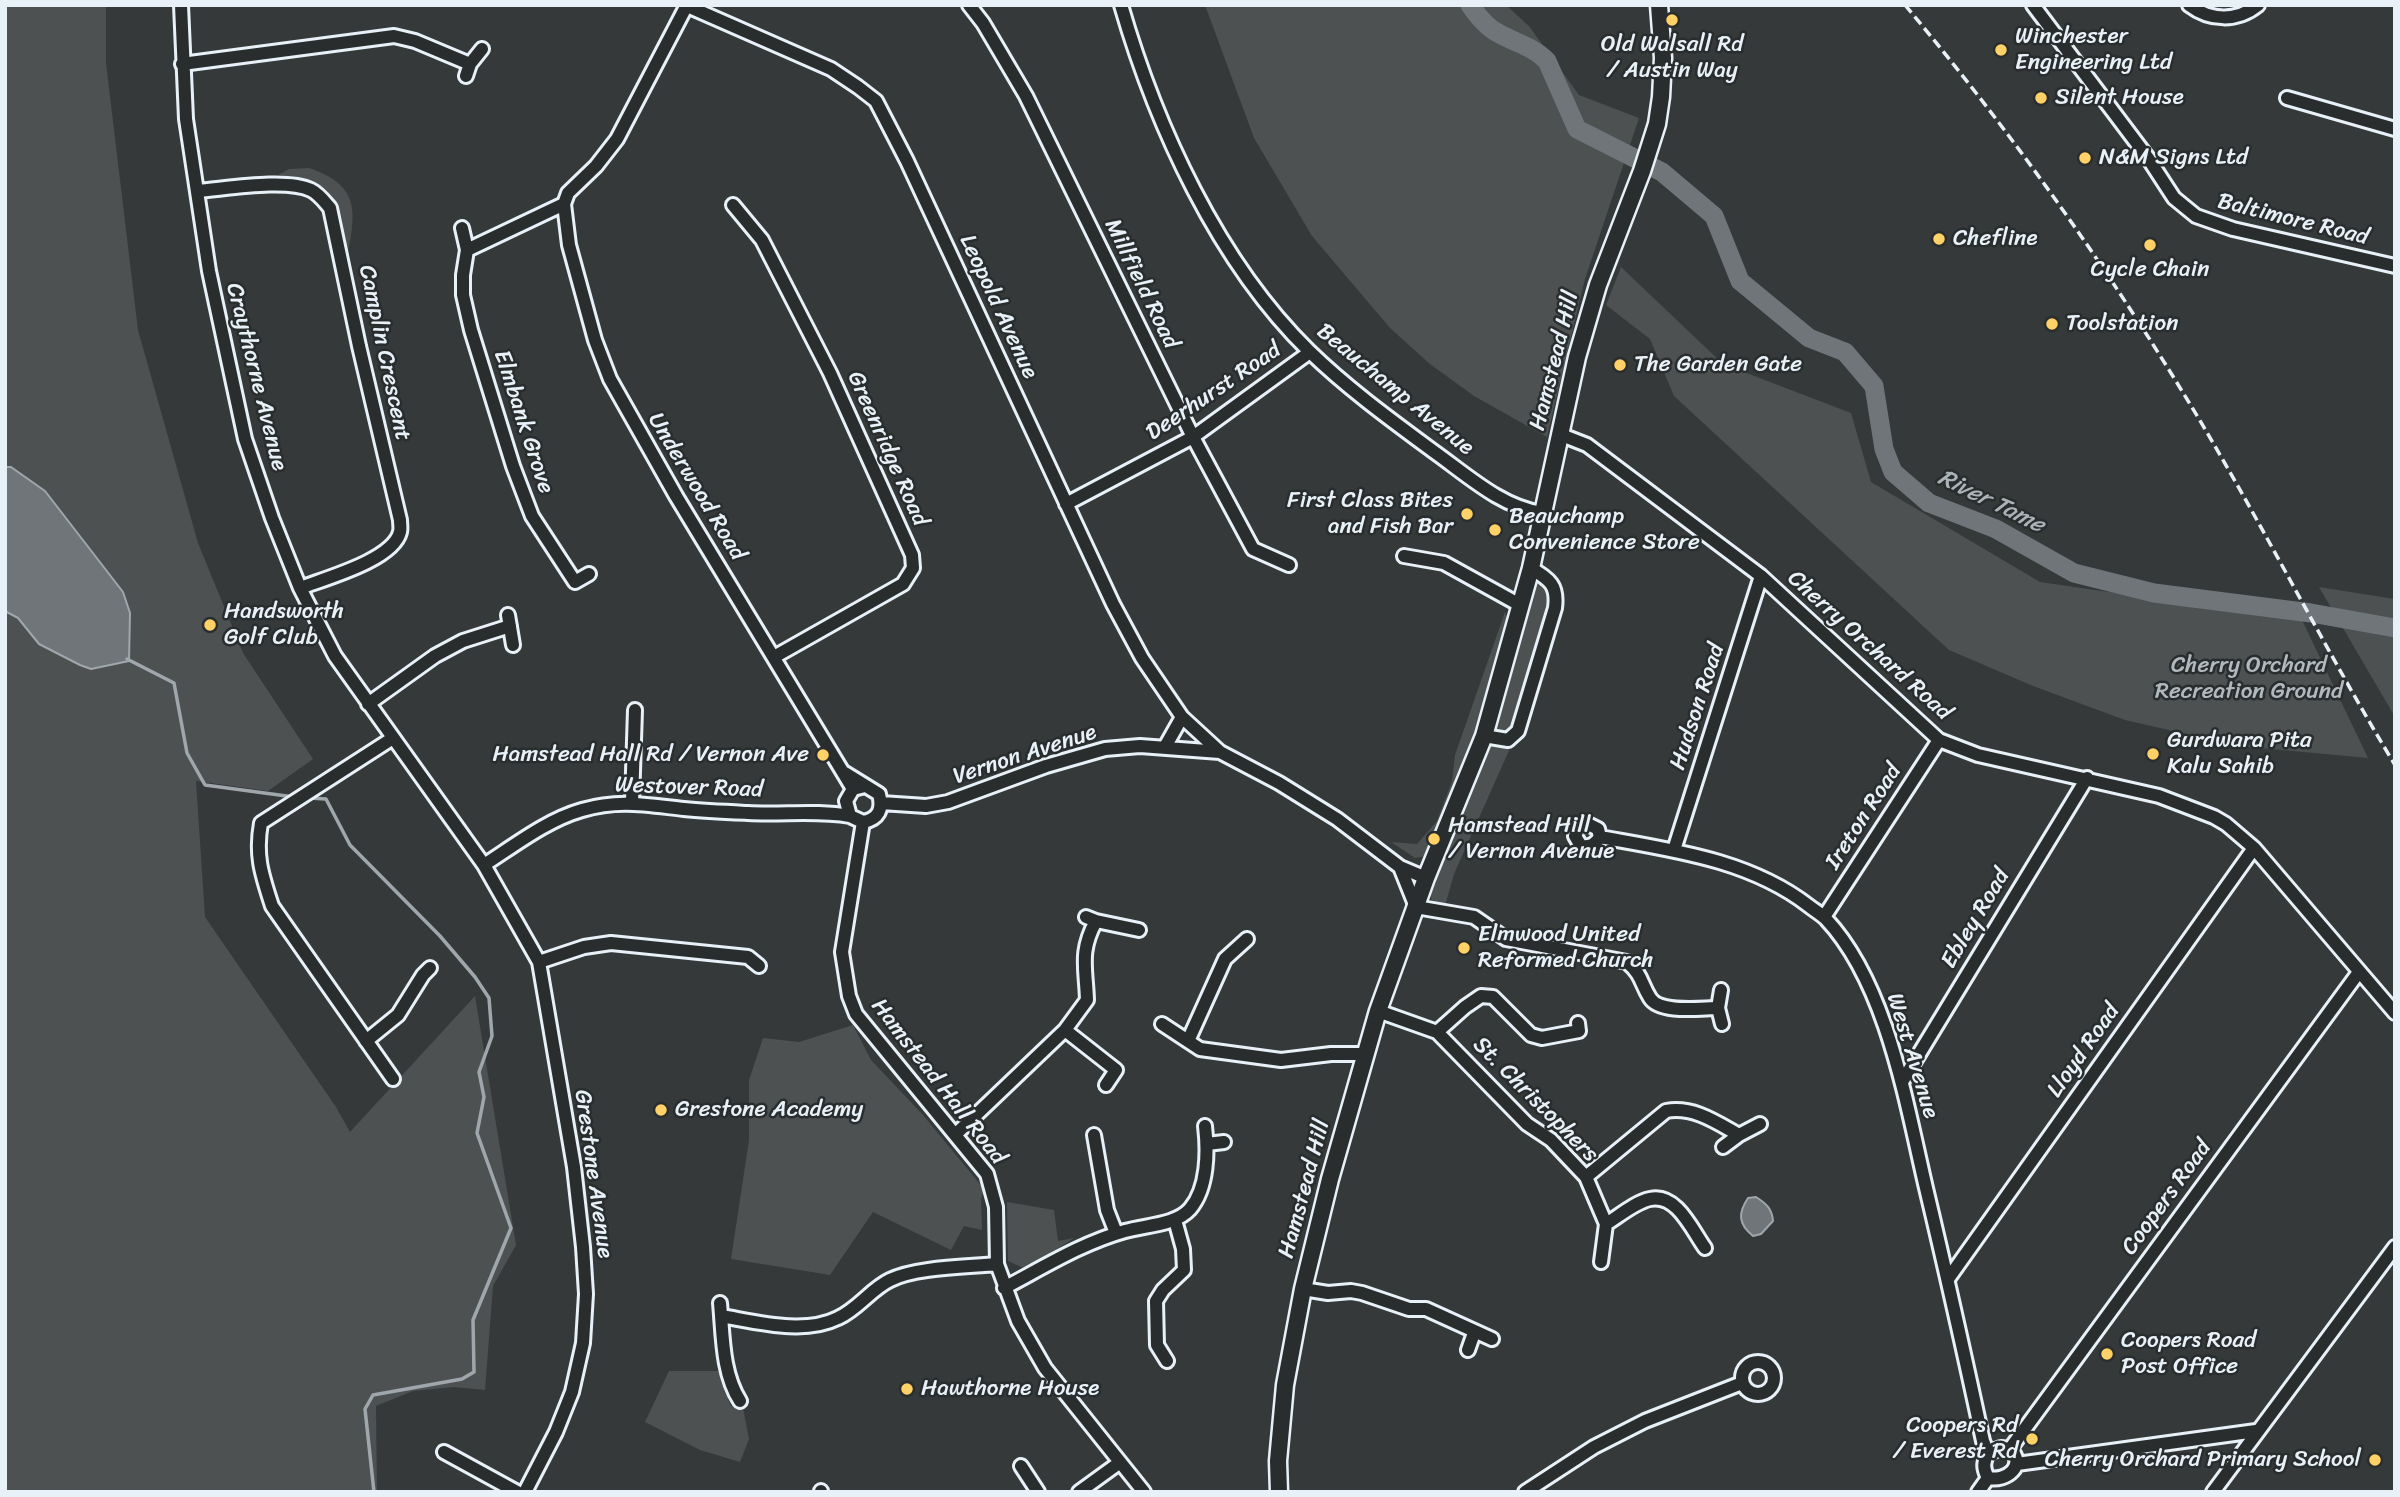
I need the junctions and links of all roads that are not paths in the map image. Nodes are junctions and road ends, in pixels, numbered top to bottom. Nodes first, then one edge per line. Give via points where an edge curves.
1 (181, 5) edge
2 (687, 5) edge
3 (969, 5) edge
4 (1121, 5) edge
5 (1659, 5) edge
6 (2033, 5) edge
7 (2189, 5) edge
8 (2258, 5) edge
9 (482, 49) dead end
10 (182, 64) junction
11 (2287, 98) dead end
12 (2395, 129) edge
13 (197, 191) junction
14 (564, 204) junction
15 (733, 205) dead end
16 (462, 228) dead end
17 (467, 250) junction
18 (2395, 266) edge
19 (1310, 352) junction
20 (1559, 434) junction
21 (1193, 437) junction
22 (1066, 504) junction
23 (1542, 513) junction
24 (1404, 556) dead end
25 (1289, 565) dead end
26 (1531, 568) junction
27 (589, 574) dead end
28 (1761, 576) junction
29 (300, 588) junction
30 (1520, 605) junction
31 (513, 645) dead end
32 (774, 657) junction
33 (368, 704) junction
34 (635, 710) dead end
35 (1182, 718) junction
36 (1485, 736) junction
37 (393, 738) junction
38 (1939, 740) junction
39 (1165, 747) junction
40 (1220, 752) junction
41 (2087, 778) junction
42 (855, 790) junction
43 (632, 802) junction
44 (881, 803) junction
45 (824, 811) junction
46 (857, 819) junction
47 (1600, 838) dead end
48 (2254, 848) junction
49 (1675, 850) junction
50 (484, 865) junction
51 (1400, 867) junction
52 (1426, 878) junction
53 (1416, 907) junction
54 (1824, 917) junction
55 (1139, 930) dead end
56 (1247, 939) dead end
57 (539, 962) junction
58 (759, 966) dead end
59 (431, 969) dead end
60 (2359, 972) junction
61 (1721, 990) dead end
62 (1718, 1008) junction
63 (1378, 1011) junction
64 (2395, 1013) edge
65 (1578, 1023) dead end
66 (1162, 1024) dead end
67 (1722, 1024) dead end
68 (1065, 1030) junction
69 (1437, 1032) junction
70 (366, 1041) junction
71 (1188, 1041) junction
72 (1365, 1054) junction
73 (393, 1079) dead end
74 (1902, 1082) junction
75 (1106, 1085) dead end
76 (1760, 1124) dead end
77 (1205, 1126) dead end
78 (956, 1134) junction
79 (1739, 1135) junction
80 (1224, 1142) dead end
81 (1092, 1143) dead end
82 (1207, 1144) junction
83 (1723, 1147) dead end
84 (1586, 1177) junction
85 (1175, 1220) junction
86 (1606, 1224) junction
87 (1116, 1233) junction
88 (2395, 1247) edge
89 (1705, 1248) dead end
90 (1601, 1262) dead end
91 (997, 1264) junction
92 (1948, 1279) junction
93 (1004, 1288) junction
94 (1303, 1289) junction
95 (1474, 1332) junction
96 (1492, 1339) dead end
97 (1468, 1350) dead end
98 (1167, 1361) dead end
99 (1742, 1383) dead end
100 (740, 1401) dead end
101 (2256, 1431) junction
102 (2010, 1449) junction
103 (444, 1452) dead end
104 (1989, 1453) junction
105 (1119, 1463) junction
106 (2017, 1464) junction
107 (1021, 1466) dead end
108 (1988, 1478) junction
109 (517, 1492) edge
110 (525, 1492) edge
111 (1038, 1492) edge
112 (1079, 1492) edge
113 (1144, 1492) edge
114 (1279, 1492) edge
115 (1525, 1492) edge
116 (1978, 1492) edge
117 (2213, 1492) edge

1 - 10 street, Craythorne Avenue
2 - 14 street via 617,139 568,193
2 - 22 street, Leopold Avenue via 831,69 876,101
3 - 21 street, Millfield Road via 1026,96
4 - 19 street, Beauchamp Avenue via 1136,57 1187,180 1260,294
5 - 20 main road, Hamstead Hill via 1663,58 1657,124 1598,285
6 - 18 street, Baltimore Road via 2174,198 2196,216 2233,229
7 - 8 street via 2224,18 2238,17
9 - 10 street via 468,70 415,41 394,36
10 - 13 street, Craythorne Avenue
11 - 12 street
13 - 29 street, Craythorne Avenue via 245,439
13 - 29 street, Camplin Crescent via 297,186 320,196 330,208 400,532 379,556
14 - 17 street
14 - 32 street, Underwood Road via 569,246 610,379
15 - 32 street, Greenridge Road via 762,240 799,312 912,555 913,568 903,584
16 - 17 street, Elmbank Grove
17 - 27 street, Elmbank Grove via 463,295 513,467 533,516 575,582
19 - 21 street, Deerhurst Road
19 - 23 street, Beauchamp Avenue via 1390,420 1498,498
20 - 23 main road, Hamstead Hill
20 - 28 street, Cherry Orchard Road via 1587,445
21 - 22 street, Deerhurst Road
21 - 25 street, Millfield Road via 1253,549
22 - 35 street, Leopold Avenue via 1113,604
23 - 26 main road, Hamstead Hill
24 - 30 street via 1444,563
26 - 30 main road, Hamstead Hill
26 - 36 street via 1552,584 1555,608 1518,731 1508,740
28 - 38 street, Cherry Orchard Road
28 - 49 street, Hudson Road
29 - 33 street, Craythorne Avenue via 335,656
30 - 36 main road, Hamstead Hill
31 - 33 street via 509,621 435,656
32 - 42 street, Underwood Road
33 - 37 street, Craythorne Avenue
34 - 43 street
35 - 39 street
35 - 40 street, Leopold Avenue
36 - 52 main road, Hamstead Hill
37 - 50 street, Craythorne Avenue
37 - 70 street via 261,823 257,845 272,906
38 - 41 street, Cherry Orchard Road via 1978,755
38 - 54 street, Ireton Road
39 - 40 street, Vernon Avenue
39 - 44 street, Vernon Avenue via 1105,749 948,802 926,806
40 - 51 street, Vernon Avenue via 1325,812
41 - 48 street, Cherry Orchard Road via 2159,796 2214,817
41 - 74 street, Ebley Road
42 - 44 street via 875,790
42 - 45 street
42 - 46 street via 846,807
43 - 45 street, Westover Road via 752,813
43 - 50 street, Westover Road via 583,809 556,820
44 - 46 street via 876,817
45 - 46 street, Westover Road
46 - 78 street, Hamstead Hall Road via 842,952 849,996 856,1014
47 - 49 street, West Avenue
48 - 60 street, Cherry Orchard Road
48 - 92 street, Lloyd Road
49 - 54 street, West Avenue via 1742,869 1790,891
50 - 57 street, Grestone Avenue
51 - 52 street, Vernon Avenue
51 - 53 street
52 - 53 main road, Hamstead Hill
53 - 62 street via 1474,917 1506,939 1627,962 1639,972 1651,1001 1664,1009
53 - 63 main road, Hamstead Hill
54 - 74 street, West Avenue via 1850,949 1876,1001
55 - 68 street via 1091,919 1083,965 1087,1000
56 - 71 street via 1225,959
57 - 58 street via 611,943 748,957
57 - 110 street, Grestone Avenue via 574,1167 586,1294 583,1343 572,1392
59 - 70 street via 398,1015
60 - 64 street, Cherry Orchard Road
60 - 102 street, Coopers Road
61 - 62 street
62 - 67 street
63 - 69 street, St. Christophers
63 - 72 main road, Hamstead Hill
65 - 69 street via 1580,1031 1542,1038 1531,1035 1493,997 1481,996
66 - 71 street
68 - 75 street via 1116,1070
68 - 78 street
69 - 84 street, St. Christophers
70 - 73 street
71 - 72 street via 1200,1049 1281,1060
72 - 94 main road, Hamstead Hill
74 - 92 street, West Avenue
76 - 79 street
77 - 82 street
78 - 91 street, Hamstead Hall Road via 993,1189
79 - 83 street
79 - 84 street via 1691,1112 1666,1111
80 - 82 street
81 - 87 street
82 - 85 street via 1199,1194
84 - 86 street, St. Christophers
85 - 87 street
85 - 98 street via 1184,1270 1156,1301 1157,1345
86 - 89 street via 1648,1199 1664,1198
86 - 90 street
87 - 93 street
88 - 101 street
91 - 93 street, Hamstead Hall Road
91 - 100 street via 936,1269 890,1279 846,1313 820,1324 773,1324 720,1309 728,1372
92 - 104 street, West Avenue
93 - 105 street, Hamstead Hall Road via 1045,1368
94 - 95 street via 1362,1293 1426,1310
94 - 114 main road, Hamstead Hill via 1285,1385
95 - 96 street
95 - 97 street
99 - 115 street via 1645,1421 1594,1447
101 - 106 street
101 - 117 street
102 - 104 street
102 - 106 street
103 - 109 street
104 - 108 street via 1984,1461
105 - 112 street
105 - 113 street, Hamstead Hall Road
106 - 108 street via 2005,1478
107 - 111 street
108 - 116 street

